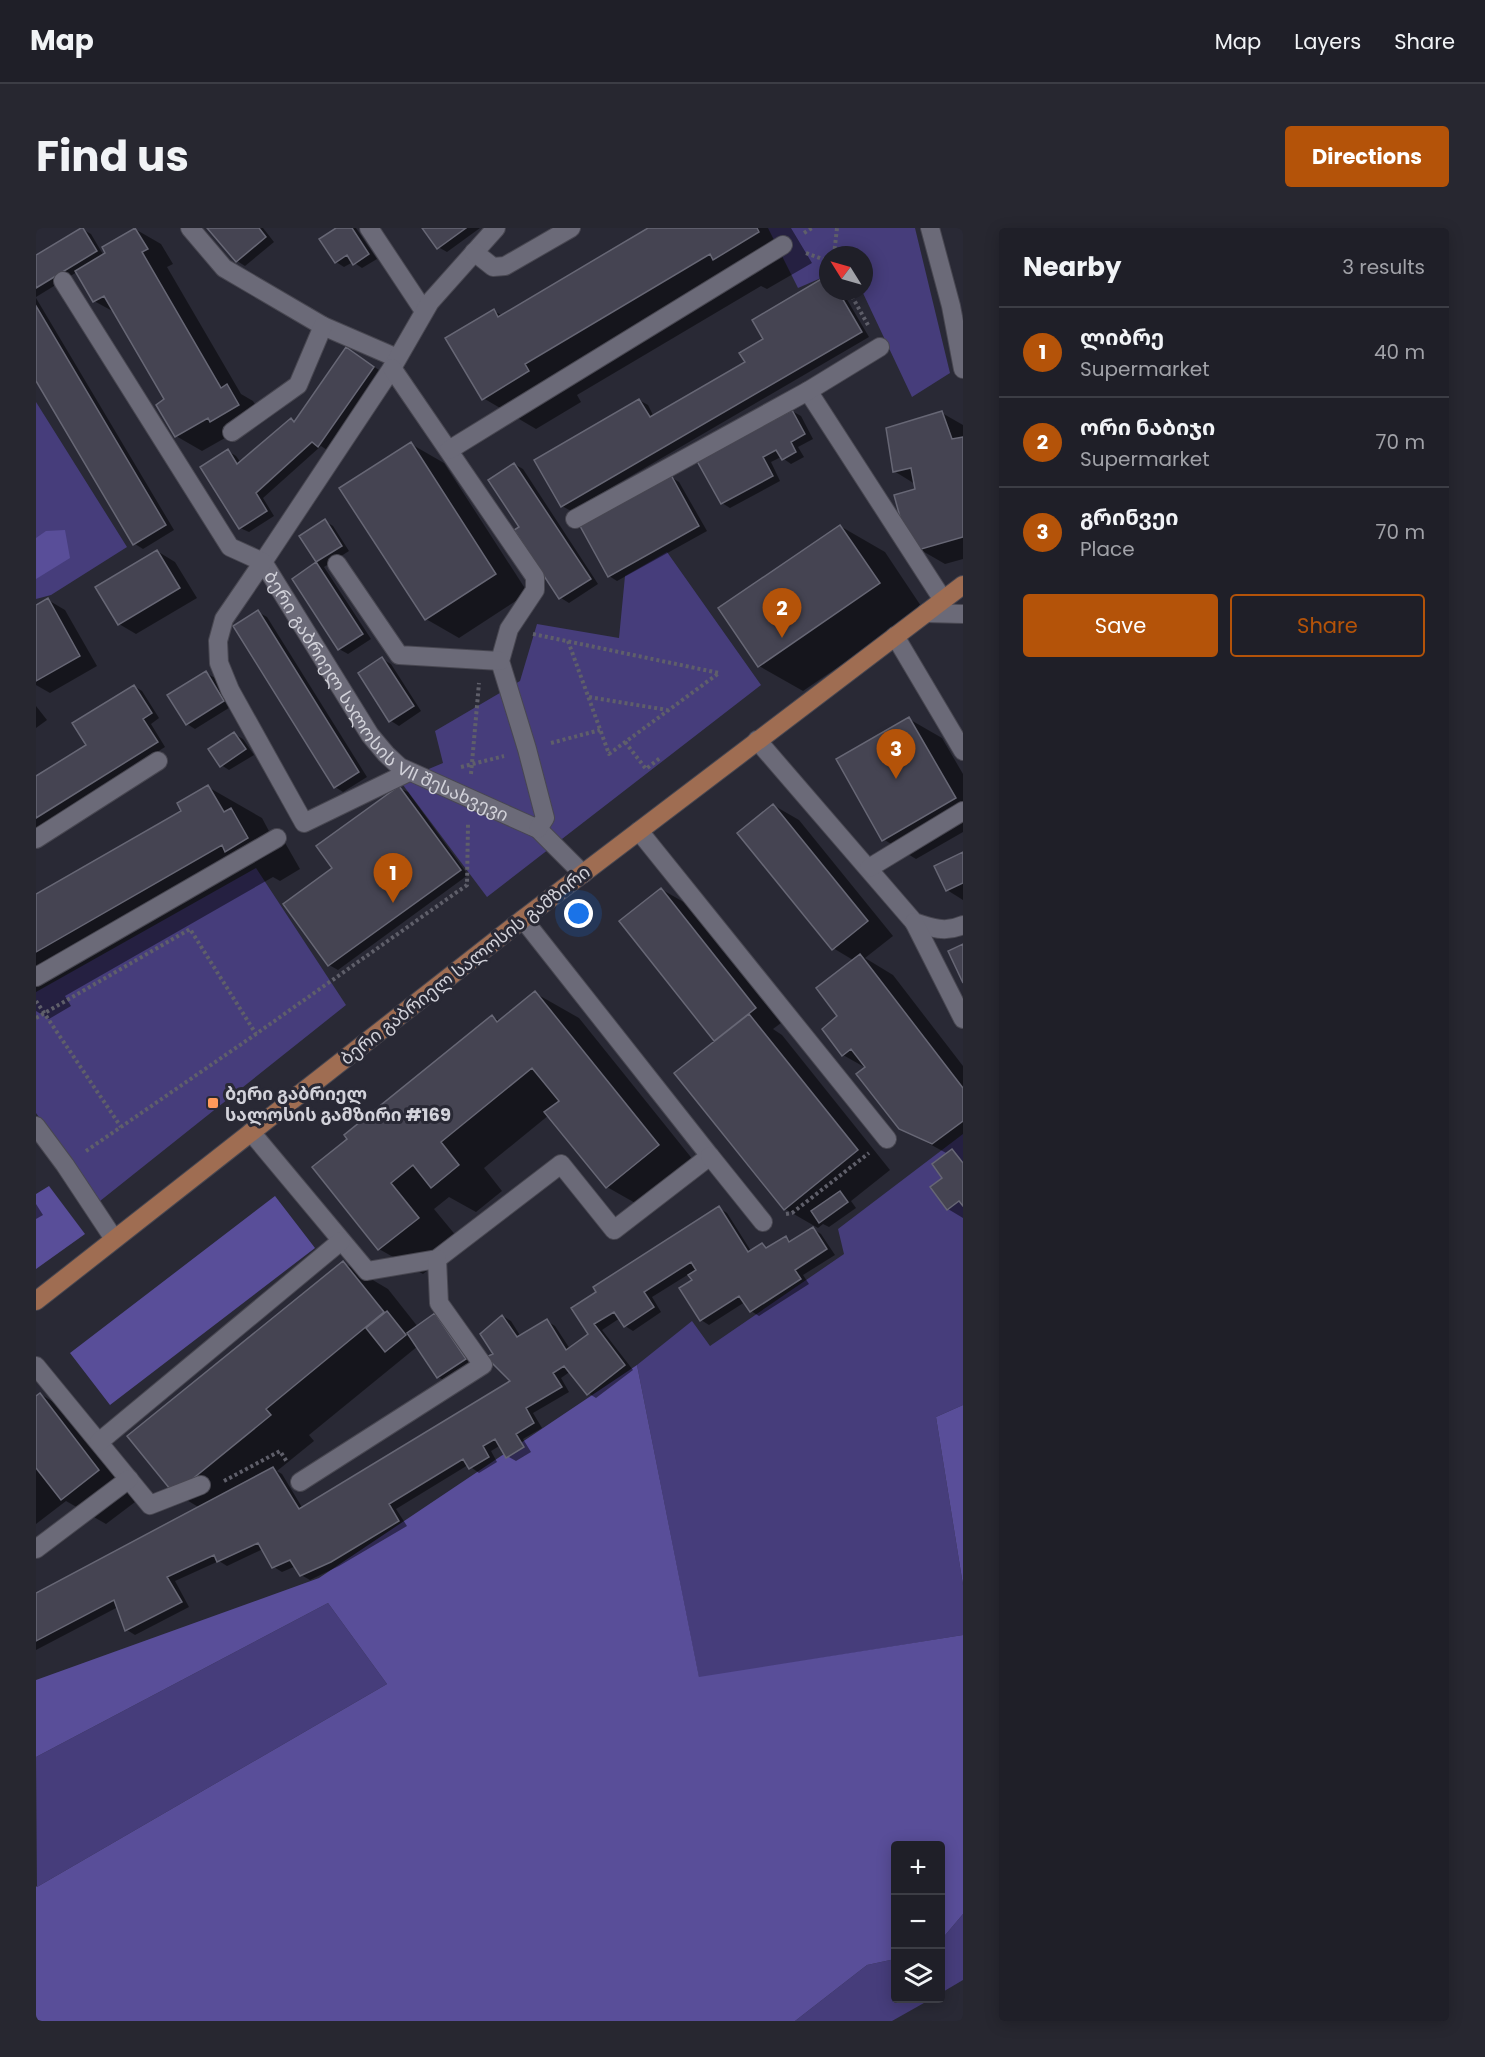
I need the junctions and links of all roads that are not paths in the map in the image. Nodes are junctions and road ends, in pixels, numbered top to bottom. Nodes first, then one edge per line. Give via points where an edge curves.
1 (190, 228) edge
2 (369, 228) edge
3 (496, 228) edge
4 (571, 228) edge
5 (930, 228) edge
6 (783, 245) dead end
7 (474, 252) junction
8 (63, 281) dead end
9 (957, 302) edge
10 (424, 311) junction
11 (323, 326) junction
12 (880, 347) road end
13 (395, 363) junction
14 (963, 369) edge
15 (808, 392) junction
16 (232, 432) dead end
17 (449, 450) junction
18 (574, 519) dead end
19 (263, 562) junction
20 (337, 564) dead end
21 (963, 585) edge
22 (943, 600) junction
23 (926, 613) junction
24 (963, 614) edge
25 (895, 636) junction
26 (500, 662) junction
27 (757, 740) junction
28 (963, 751) edge
29 (158, 761) dead end
30 (409, 772) junction
31 (963, 811) edge
32 (538, 829) junction
33 (639, 831) junction
34 (277, 838) dead end
35 (36, 839) edge
36 (869, 868) junction
37 (583, 874) junction
38 (523, 919) junction
39 (914, 922) junction
40 (963, 925) edge
41 (36, 977) edge
42 (963, 1019) edge
43 (36, 1126) edge
44 (251, 1132) junction
45 (887, 1139) road end
46 (710, 1156) junction
47 (762, 1222) road end
48 (114, 1239) junction
49 (341, 1241) junction
50 (437, 1259) junction
51 (36, 1301) edge
52 (36, 1366) edge
53 (99, 1442) junction
54 (129, 1479) junction
55 (300, 1482) road end
56 (201, 1485) road end
57 (36, 1549) edge

1 - 11 street via 224,268
2 - 10 street
3 - 7 street, ბერი გაბრიელ სალოსის VII შესახვევი
4 - 7 street via 506,266 493,267
5 - 9 street
6 - 17 street
7 - 10 street, ბერი გაბრიელ სალოსის VII შესახვევი
8 - 19 street via 230,547
9 - 14 street
10 - 13 street, ბერი გაბრიელ სალოსის VII შესახვევი
11 - 13 street
11 - 16 street via 298,385
12 - 15 street
13 - 17 street
13 - 19 street, ბერი გაბრიელ სალოსის VII შესახვევი
15 - 18 street
15 - 22 street
17 - 26 street via 535,577 535,590 509,629
19 - 30 street, ბერი გაბრიელ სალოსის VII შესახვევი via 370,735
19 - 30 street via 224,620 218,641 219,663 304,823
20 - 26 street via 399,656
21 - 22 main road, ბერი გაბრიელ სალოსის გამზირი
22 - 23 main road, ბერი გაბრიელ სალოსის გამზირი
23 - 24 street
23 - 25 main road, ბერი გაბრიელ სალოსის გამზირი
25 - 27 main road, ბერი გაბრიელ სალოსის გამზირი
25 - 28 street
26 - 32 street via 545,818
27 - 33 main road, ბერი გაბრიელ სალოსის გამზირი
27 - 36 street
29 - 35 street
30 - 32 street, ბერი გაბრიელ სალოსის VII შესახვევი
31 - 36 street
32 - 37 street, ბერი გაბრიელ სალოსის VII შესახვევი
33 - 37 main road, ბერი გაბრიელ სალოსის გამზირი
33 - 45 street
34 - 41 street
36 - 39 street
37 - 38 main road, ბერი გაბრიელ სალოსის გამზირი
38 - 44 main road, ბერი გაბრიელ სალოსის გამზირი
38 - 46 street
39 - 40 street via 934,930
39 - 42 street
43 - 48 street
44 - 48 main road, ბერი გაბრიელ სალოსის გამზირი
44 - 49 street
46 - 47 street
46 - 50 street via 614,1230 561,1164
48 - 51 main road, ბერი გაბრიელ სალოსის გამზირი
49 - 50 street via 367,1271
49 - 53 street
50 - 55 street via 439,1303 483,1365
52 - 53 street
53 - 54 street
54 - 56 street via 150,1505
54 - 57 street

